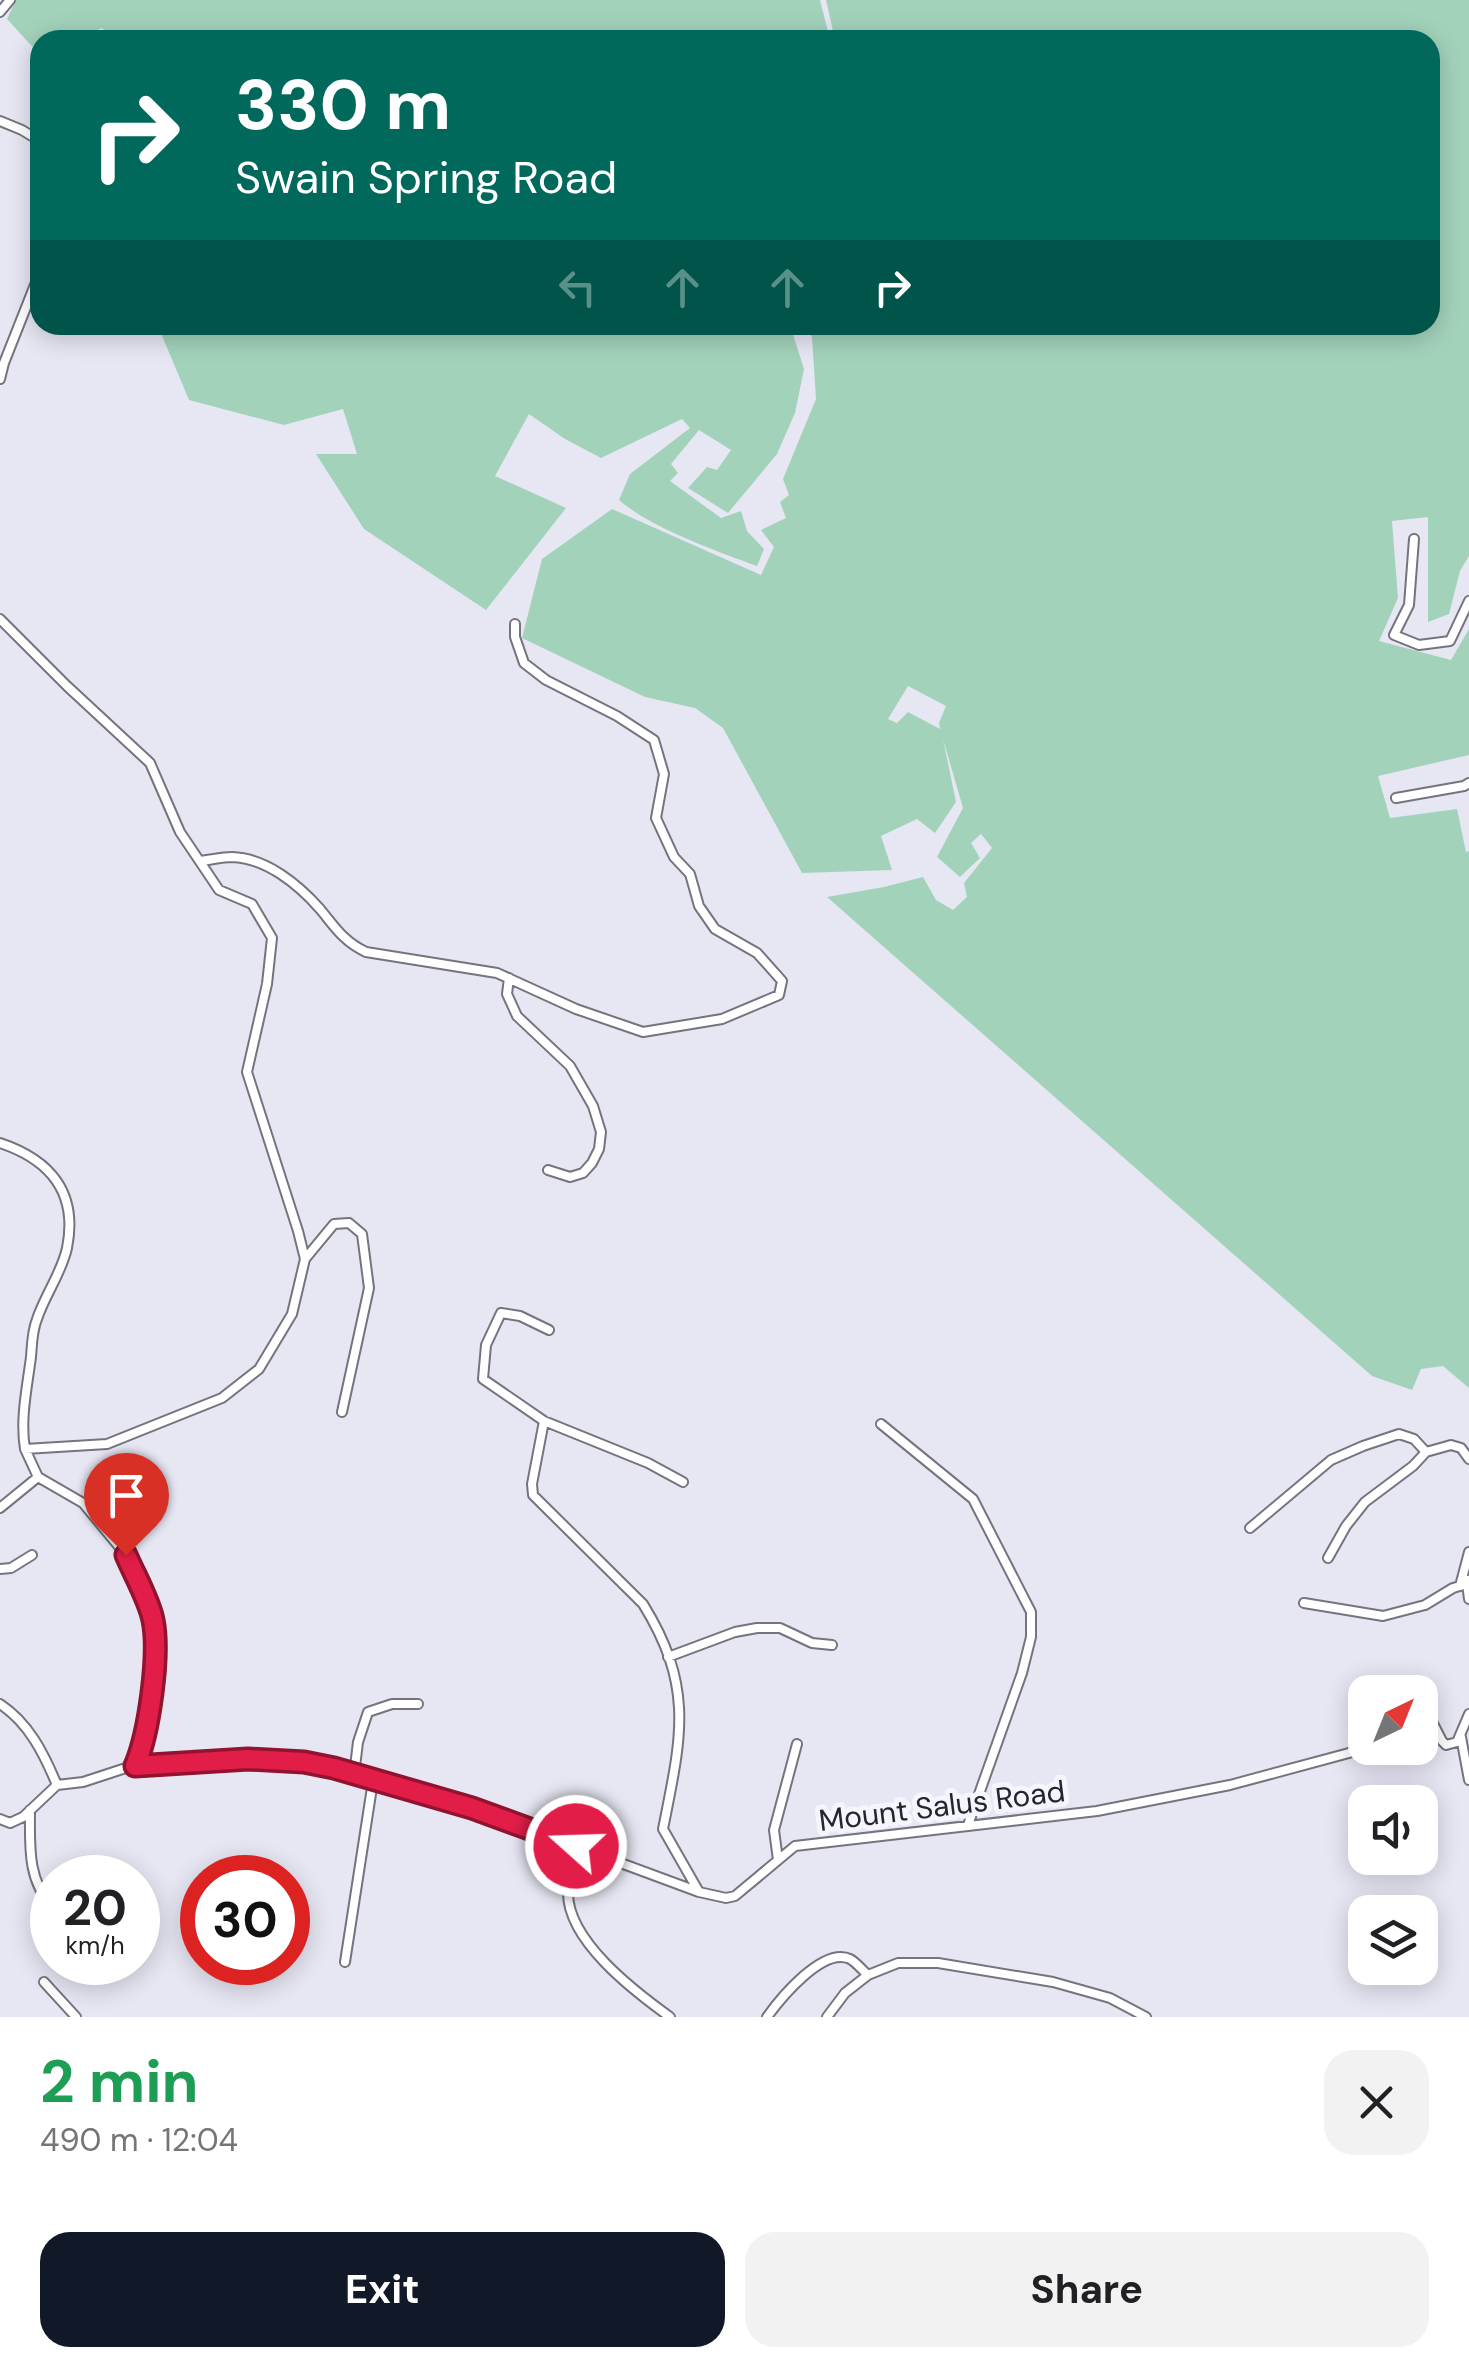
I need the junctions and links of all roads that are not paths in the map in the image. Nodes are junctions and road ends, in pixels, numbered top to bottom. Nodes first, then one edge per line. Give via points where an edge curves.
1 (10, 0) edge
2 (0, 12) edge
3 (0, 120) edge
4 (30, 135) edge
5 (30, 297) edge
6 (0, 380) edge
7 (1414, 539) dead end
8 (1469, 601) edge
9 (0, 619) edge
10 (515, 624) dead end
11 (1469, 783) edge
12 (1396, 798) dead end
13 (200, 861) junction
14 (509, 978) junction
15 (0, 1143) edge
16 (548, 1170) dead end
17 (305, 1259) junction
18 (549, 1330) dead end
19 (342, 1412) dead end
20 (544, 1421) junction
21 (882, 1424) dead end
22 (25, 1449) junction
23 (1426, 1452) junction
24 (1469, 1459) edge
25 (38, 1477) junction
26 (682, 1482) dead end
27 (0, 1508) edge
28 (1250, 1528) dead end
29 (1469, 1552) edge
30 (32, 1555) dead end
31 (1328, 1558) dead end
32 (0, 1570) edge
33 (1465, 1583) edge
34 (1469, 1599) edge
35 (1304, 1603) dead end
36 (832, 1645) dead end
37 (668, 1657) junction
38 (0, 1704) edge
39 (418, 1704) dead end
40 (1469, 1714) edge
41 (1438, 1734) edge
42 (1461, 1737) junction
43 (797, 1744) dead end
44 (1348, 1754) edge
45 (135, 1766) junction
46 (354, 1775) junction
47 (1469, 1780) edge
48 (373, 1781) junction
49 (57, 1785) junction
50 (30, 1810) junction
51 (0, 1819) edge
52 (968, 1826) junction
53 (576, 1846) junction
54 (32, 1855) edge
55 (778, 1860) junction
56 (699, 1892) junction
57 (345, 1962) dead end
58 (868, 1975) junction
59 (47, 1985) edge
60 (76, 2017) edge
61 (670, 2017) edge
62 (766, 2017) edge
63 (827, 2017) edge
64 (1146, 2017) edge

1 - 2 street
3 - 4 street
5 - 6 street
7 - 8 street via 1409,605 1394,636 1420,644 1450,642
9 - 13 street via 150,763
10 - 14 street via 524,663 654,740 664,774 656,818 690,874 699,906 716,929 758,954 782,980 779,995 722,1019 643,1032
11 - 12 street
13 - 14 street via 265,863 366,952
13 - 17 street via 219,890 252,904 272,938 247,1072
14 - 16 street via 507,994 517,1016 570,1066 601,1132 599,1149 582,1173 570,1177
15 - 22 street via 46,1167 70,1214 66,1250 35,1323
17 - 19 street via 334,1224 349,1222 362,1234 369,1288
17 - 22 street via 292,1314 276,1342 259,1369 222,1398 107,1444
18 - 20 street via 502,1313 486,1344 483,1379
20 - 26 street
20 - 37 street via 533,1495 642,1604
21 - 52 street via 973,1499 1030,1612 1022,1673
22 - 25 street
23 - 24 street via 1451,1445
23 - 28 street via 1399,1434 1363,1446 1331,1460
23 - 31 street via 1365,1502
25 - 27 street
25 - 45 street via 83,1503 126,1555 153,1619 154,1674
29 - 33 street
30 - 32 street
33 - 34 street
33 - 35 street via 1425,1605 1383,1616
36 - 37 street via 780,1628 757,1628
37 - 56 street via 680,1707 680,1744 664,1829
38 - 49 street via 30,1734
39 - 46 street via 368,1712
40 - 42 street
41 - 42 street via 1452,1744
42 - 47 street
43 - 55 street via 774,1830
44 - 52 street, Mount Salus Road via 1097,1811
45 - 46 street, Mount Salus Road via 248,1759 304,1762
45 - 49 street, Mount Salus Road
46 - 48 street, Mount Salus Road
48 - 53 street, Mount Salus Road
48 - 57 street
49 - 50 street
50 - 51 street via 14,1822
50 - 54 street
52 - 55 street, Mount Salus Road via 795,1846
53 - 56 street, Mount Salus Road
53 - 61 street via 568,1893 572,1916 606,1964
55 - 56 street, Mount Salus Road via 735,1896
58 - 62 street via 849,1958 837,1957 803,1976
58 - 63 street
58 - 64 street via 898,1963 938,1963 1053,1982 1110,1998
59 - 60 street

